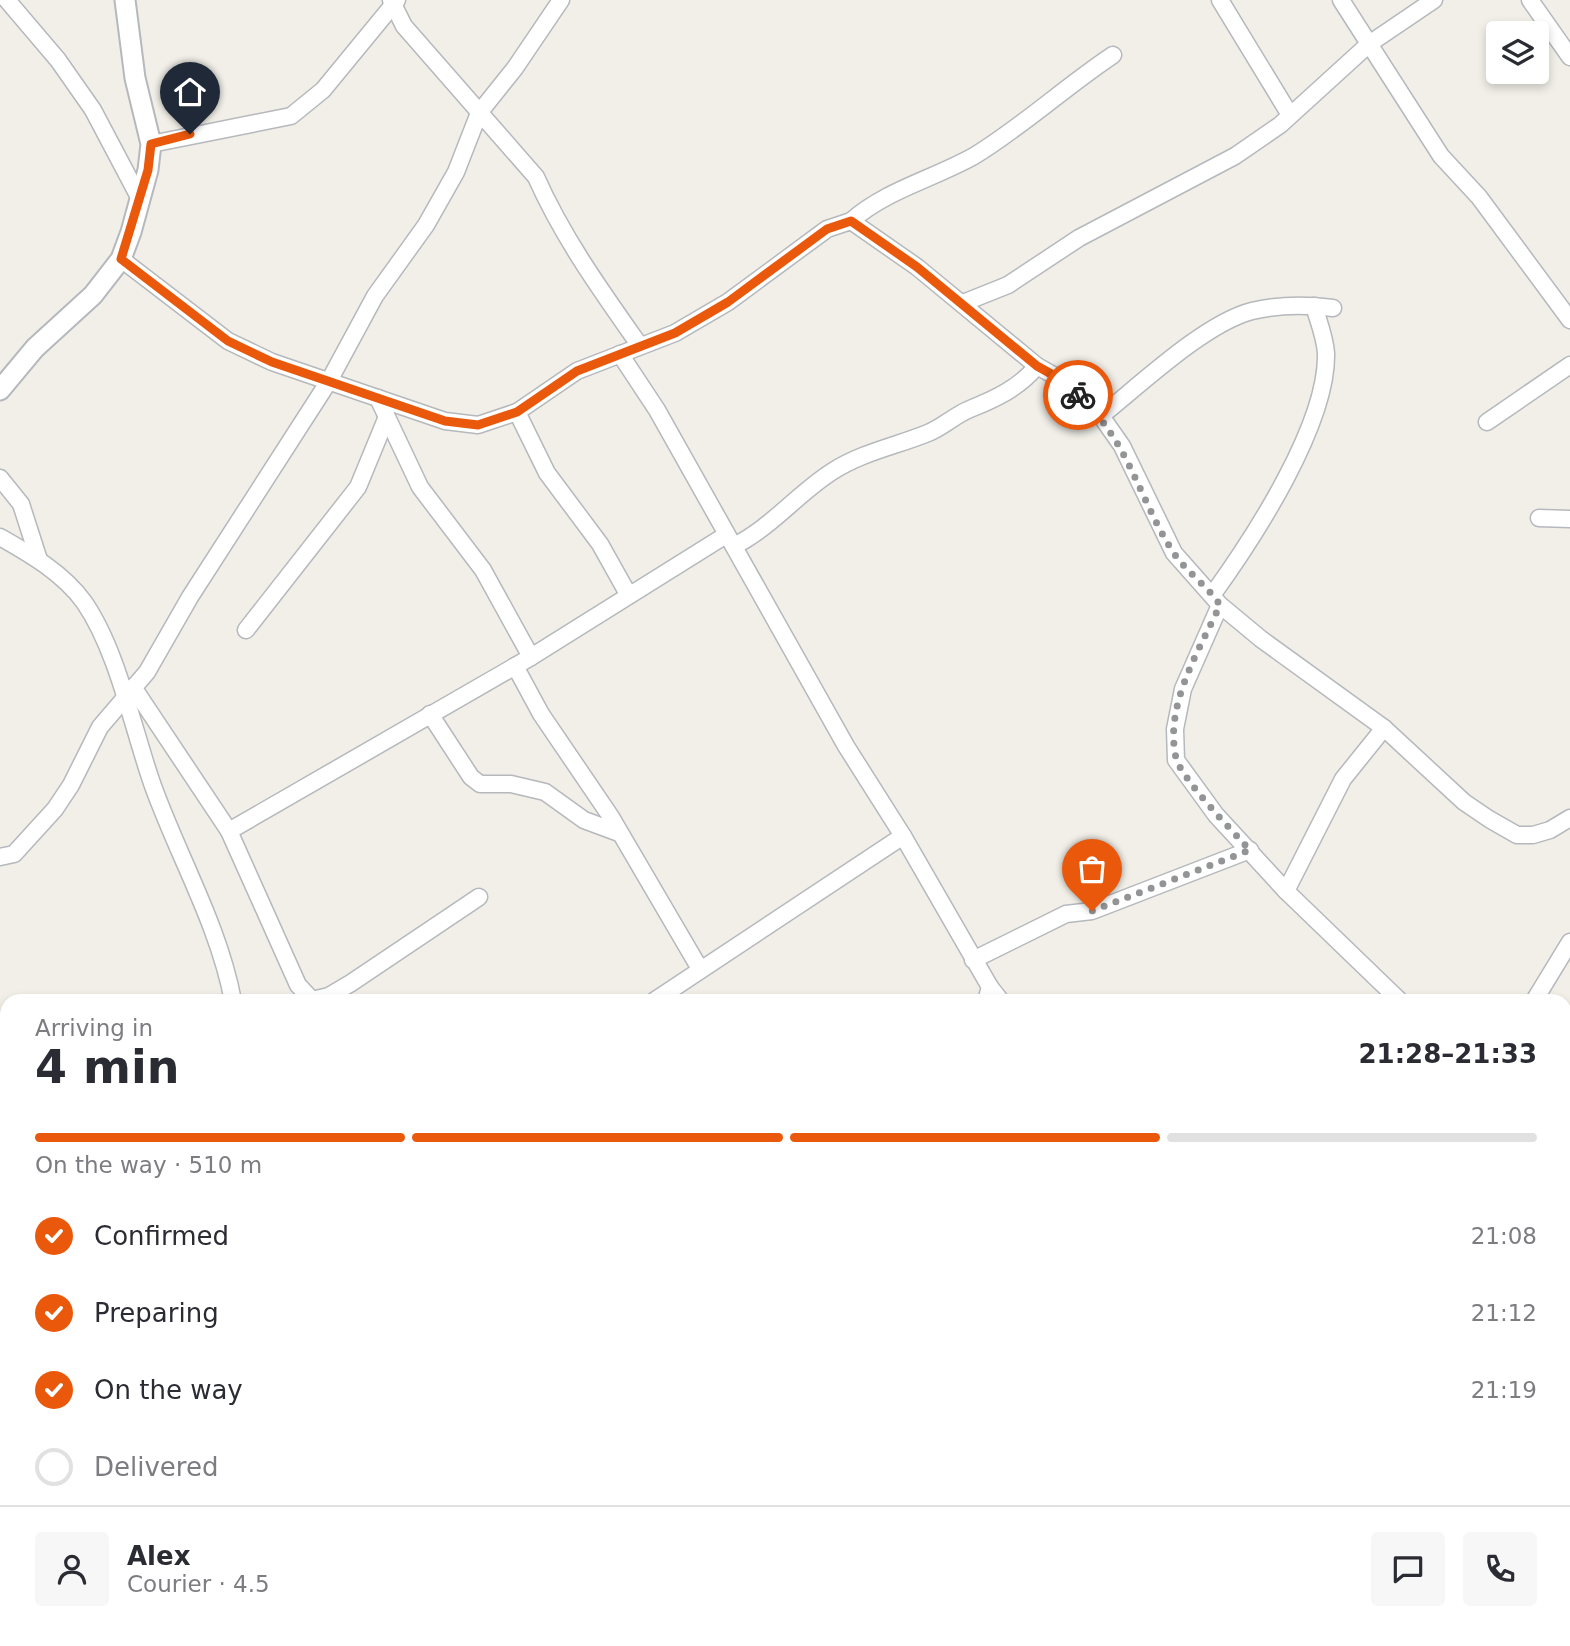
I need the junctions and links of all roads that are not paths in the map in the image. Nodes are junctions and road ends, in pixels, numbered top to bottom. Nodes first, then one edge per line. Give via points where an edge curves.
1 (7, 0) edge
2 (125, 0) edge
3 (561, 0) edge
4 (1220, 0) edge
5 (1341, 0) edge
6 (1434, 0) edge
7 (1530, 0) edge
8 (394, 1) edge
9 (1369, 44) junction
10 (1113, 55) dead end
11 (1570, 57) edge
12 (479, 113) junction
13 (1290, 115) junction
14 (151, 144) junction
15 (140, 199) junction
16 (851, 221) junction
17 (121, 259) junction
18 (962, 303) junction
19 (1314, 306) junction
20 (1333, 308) dead end
21 (1570, 320) edge
22 (640, 346) junction
23 (620, 354) junction
24 (1570, 365) edge
25 (1037, 366) junction
26 (328, 381) junction
27 (0, 390) edge
28 (378, 398) junction
29 (517, 412) junction
30 (1101, 416) junction
31 (386, 419) junction
32 (1487, 422) dead end
33 (0, 478) edge
34 (1539, 518) dead end
35 (1570, 519) edge
36 (0, 537) edge
37 (730, 541) junction
38 (39, 560) junction
39 (628, 594) junction
40 (1216, 599) junction
41 (246, 630) dead end
42 (531, 657) junction
43 (515, 666) junction
44 (130, 693) junction
45 (430, 714) junction
46 (1384, 728) junction
47 (1570, 818) edge
48 (229, 831) junction
49 (619, 833) junction
50 (903, 836) junction
51 (1250, 850) junction
52 (0, 857) edge
53 (1286, 891) junction
54 (479, 897) dead end
55 (1570, 942) edge
56 (973, 960) junction
57 (700, 969) junction
58 (232, 994) edge
59 (306, 994) edge
60 (332, 994) edge
61 (664, 994) edge
62 (988, 994) edge
63 (1393, 994) edge
64 (1539, 994) edge

1 - 15 street via 93,110
2 - 14 street via 135,78
3 - 12 street
4 - 13 street
5 - 9 street
6 - 9 street
7 - 11 street
8 - 12 street via 404,26
8 - 14 street via 323,90 291,116
9 - 13 street
9 - 21 street via 1441,156 1479,197
10 - 16 street via 973,156 881,200
12 - 22 street via 536,177 589,272
12 - 26 street via 456,172 426,225 374,296
13 - 18 street via 1236,156 1079,238 1008,285
14 - 15 street
15 - 17 street
16 - 18 street
16 - 22 street via 827,229 728,302 675,333
17 - 26 street via 228,341
17 - 27 street via 93,295 35,348
18 - 25 street
19 - 20 street
19 - 30 street via 1253,311 1229,320
19 - 40 street via 1326,351 1316,407 1273,502
22 - 23 street
23 - 29 street via 577,371
23 - 37 street
24 - 32 street
25 - 30 street via 1062,380
25 - 37 street via 1026,379 987,404 928,433 873,449 832,471 766,527
26 - 28 street
26 - 44 street
28 - 29 street via 445,421 478,425
28 - 31 street
29 - 39 street via 547,473 600,544
30 - 40 street via 1122,446 1174,553
31 - 41 street via 358,487
31 - 42 street via 420,487 483,570
33 - 38 street via 21,504
34 - 35 street
36 - 38 street
37 - 39 street
37 - 50 street via 846,746
38 - 44 street via 84,602
39 - 42 street
40 - 46 street via 1261,639
40 - 51 street via 1183,689 1175,729 1176,760 1216,815
42 - 43 street
43 - 45 street
43 - 49 street
44 - 48 street
44 - 52 street via 100,727 55,809 14,853
44 - 58 street via 153,786 226,963
45 - 48 street
45 - 49 street via 480,784 519,785 545,792 584,820
46 - 47 street via 1464,802 1517,835 1550,830
46 - 53 street via 1343,779
48 - 59 street via 298,985
49 - 57 street
50 - 56 street
50 - 57 street
51 - 53 street
51 - 56 street via 1092,911 1066,914
53 - 63 street
54 - 60 street
55 - 64 street
56 - 62 street
57 - 61 street

